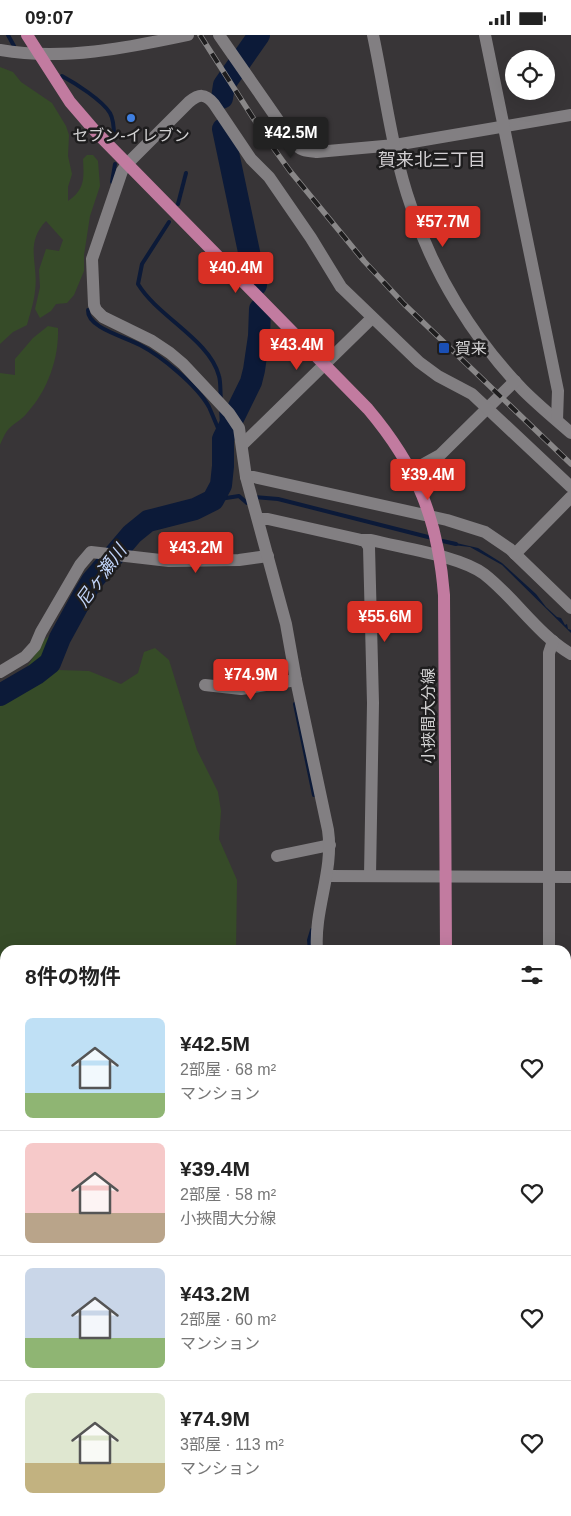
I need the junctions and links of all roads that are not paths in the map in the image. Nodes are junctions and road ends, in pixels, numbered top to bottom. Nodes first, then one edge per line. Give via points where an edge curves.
1 (27, 35) edge
2 (188, 35) edge
3 (219, 35) edge
4 (373, 35) edge
5 (485, 35) edge
6 (0, 50) edge
7 (40, 55) junction
8 (571, 115) edge
9 (504, 127) junction
10 (396, 145) junction
11 (127, 164) junction
12 (372, 317) junction
13 (324, 364) junction
14 (515, 381) junction
15 (487, 409) junction
16 (557, 421) junction
17 (571, 433) edge
18 (242, 445) junction
19 (411, 471) junction
20 (248, 483) junction
21 (571, 487) edge
22 (571, 497) edge
23 (430, 516) junction
24 (258, 519) junction
25 (362, 540) junction
26 (438, 545) junction
27 (516, 554) junction
28 (268, 556) junction
29 (571, 608) edge
30 (553, 641) junction
31 (571, 654) edge
32 (0, 672) edge
33 (296, 680) junction
34 (204, 685) dead end
35 (330, 845) junction
36 (277, 855) dead end
37 (327, 876) junction
38 (370, 876) junction
39 (446, 876) junction
40 (549, 877) junction
41 (571, 877) edge
42 (317, 945) edge
43 (446, 945) edge
44 (549, 945) edge

1 - 7 main road, 小挾間大分線
2 - 7 street via 86,52
3 - 10 street via 300,149 317,151
4 - 10 street
5 - 9 street
6 - 7 street
7 - 11 main road, 小挾間大分線 via 81,115
8 - 9 street
9 - 10 street
9 - 16 street via 558,391
10 - 14 street via 411,206 434,263 469,322
11 - 12 street via 188,103 200,95 207,96 252,159 270,177 336,280
11 - 13 main road, 小挾間大分線
11 - 18 street via 92,259 96,310 107,320 164,348 183,364 236,423
12 - 13 street
12 - 15 street via 428,369 467,390
13 - 18 street
13 - 19 main road, 小挾間大分線 via 382,426
14 - 15 street
14 - 16 street
15 - 19 street via 434,460
15 - 21 street
16 - 17 street
18 - 20 street
19 - 23 main road, 小挾間大分線
20 - 23 street via 254,477
20 - 24 street
22 - 27 street
23 - 26 main road, 小挾間大分線
23 - 27 street via 484,532
24 - 25 street
24 - 28 street
25 - 26 street
25 - 38 street via 369,547 370,570 373,703
26 - 30 street via 484,574
26 - 39 main road, 小挾間大分線 via 444,595
27 - 29 street
28 - 32 street via 186,561 92,552 80,565 35,647
28 - 33 street via 286,624
30 - 31 street
30 - 40 street via 549,653
33 - 34 street via 241,689
33 - 35 street
35 - 36 street
35 - 37 street
37 - 38 street
37 - 42 street via 318,917
38 - 39 street
39 - 40 street
39 - 43 main road, 小挾間大分線
40 - 41 street
40 - 44 street

